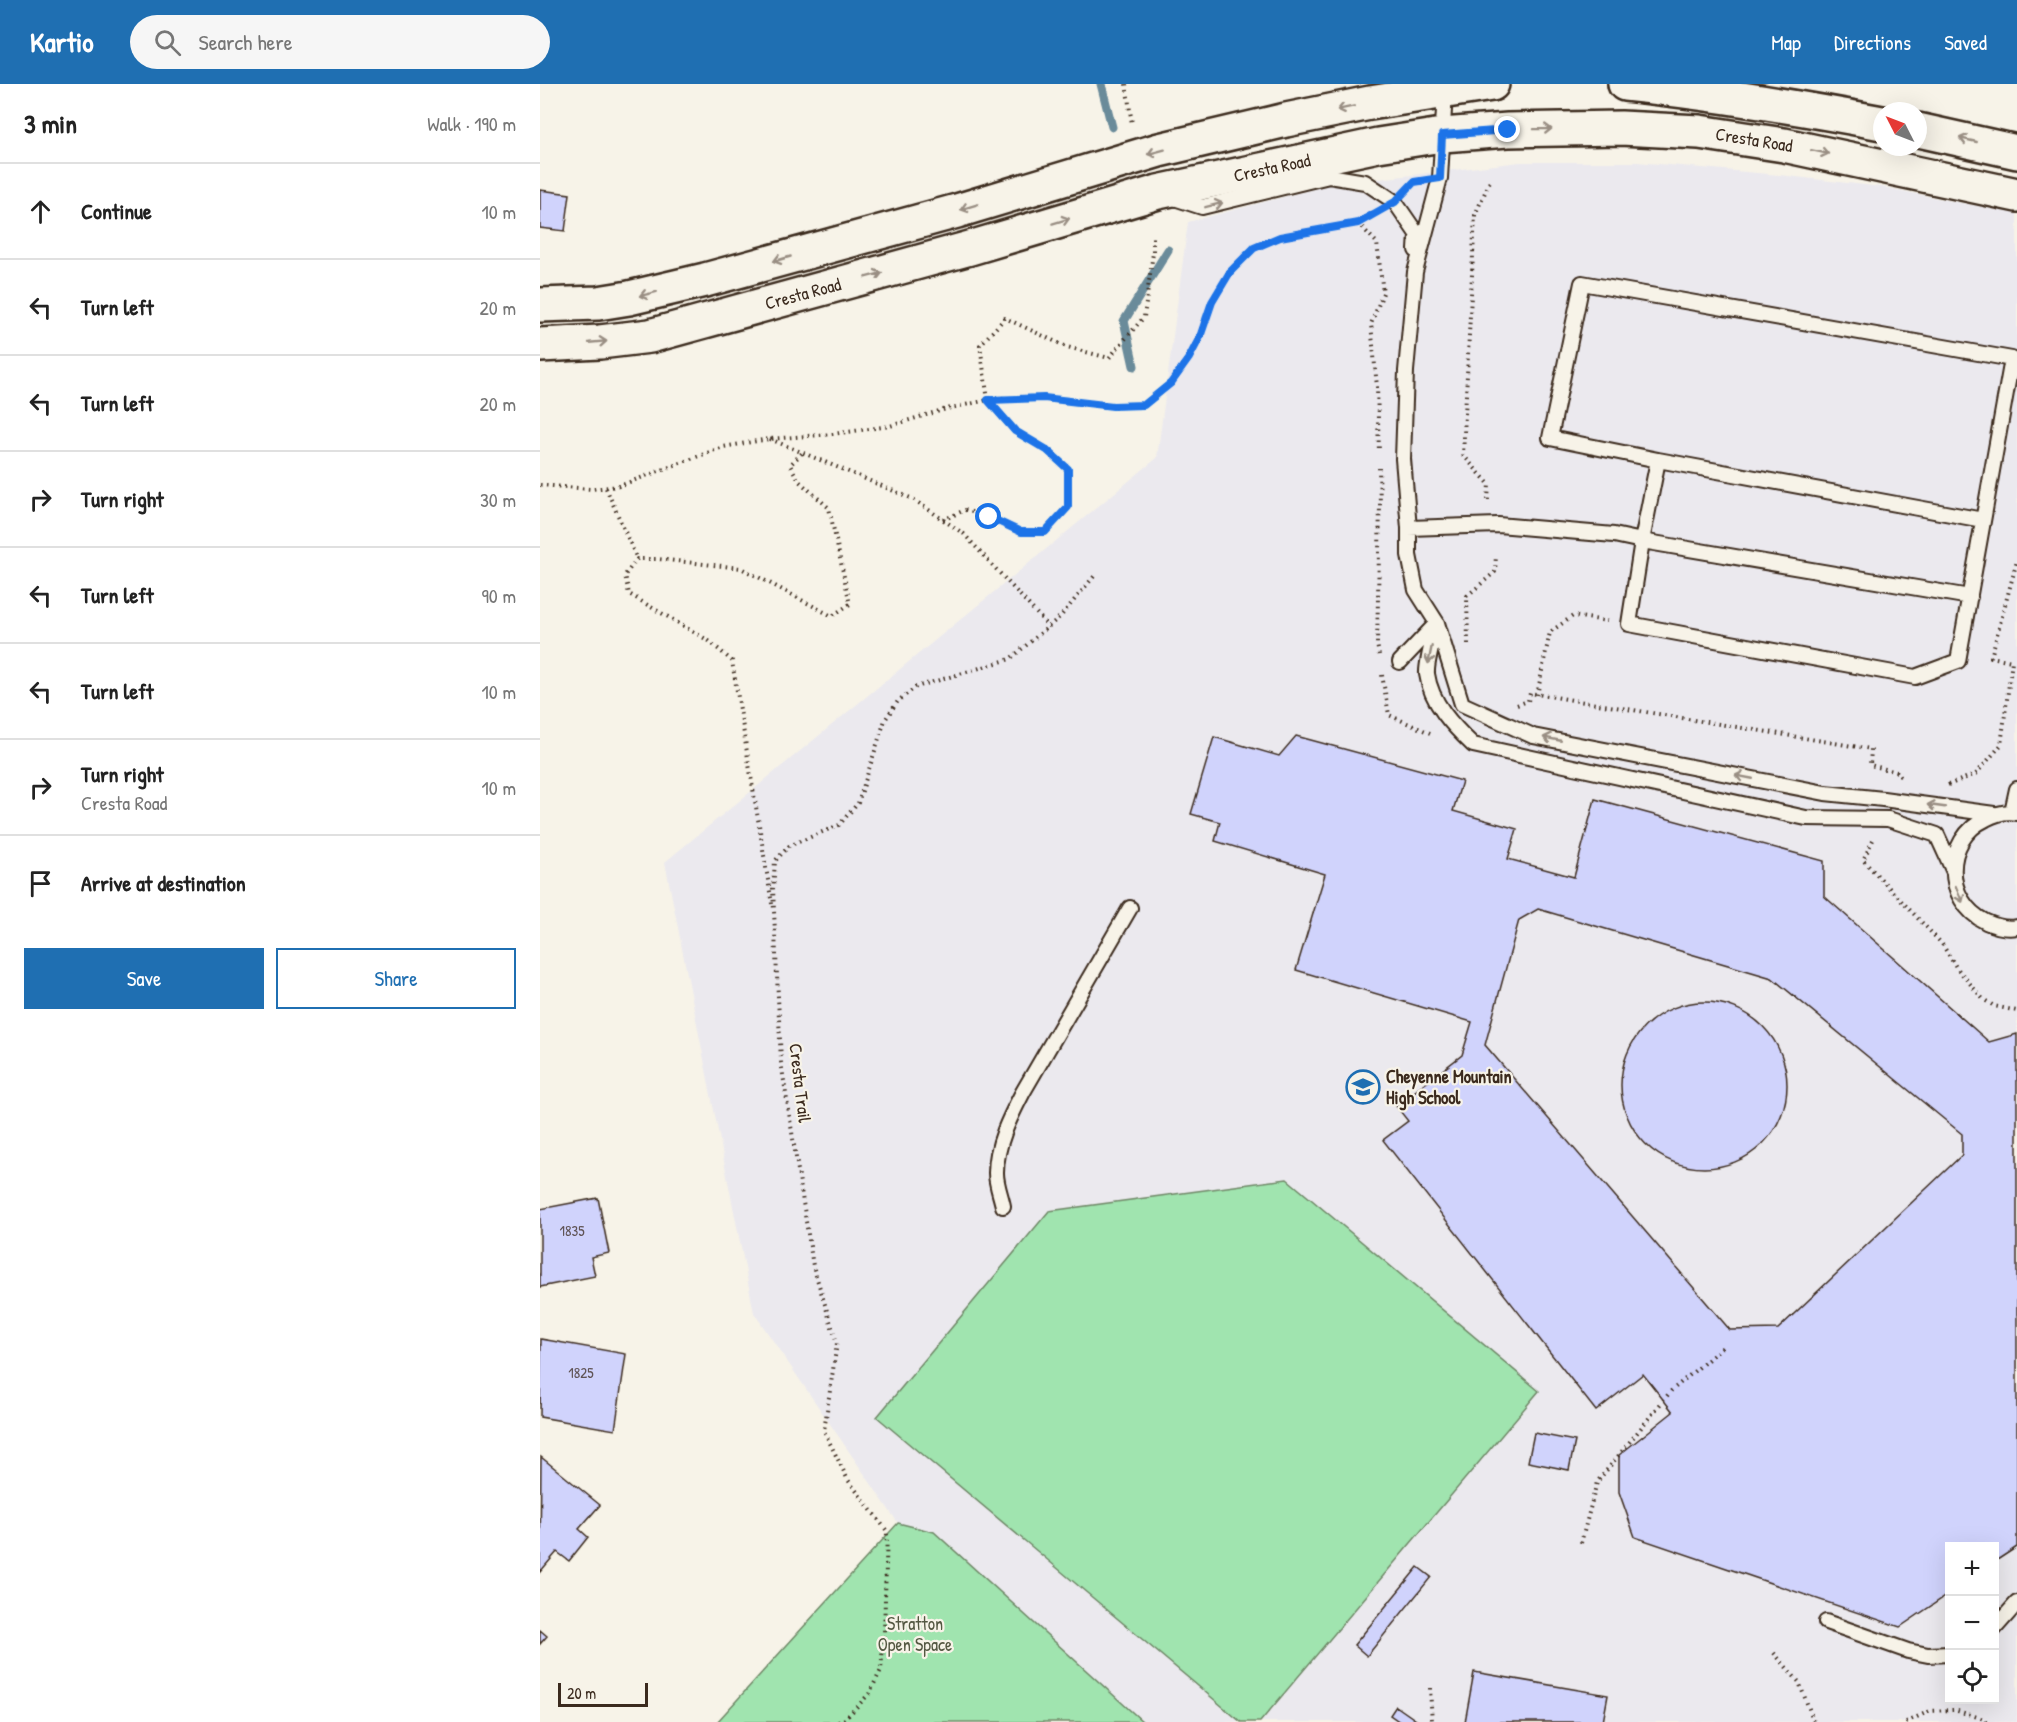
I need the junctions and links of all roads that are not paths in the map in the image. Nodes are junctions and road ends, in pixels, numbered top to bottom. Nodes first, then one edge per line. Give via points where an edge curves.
1 (1492, 84) edge
2 (1625, 84) edge
3 (1445, 90) junction
4 (1873, 121) edge
5 (1927, 132) edge
6 (1442, 135) junction
7 (2017, 152) edge
8 (1158, 192) junction
9 (2017, 195) edge
10 (1415, 272) junction
11 (540, 305) edge
12 (540, 345) edge
13 (2015, 359) edge
14 (1658, 460) junction
15 (1983, 520) junction
16 (1409, 528) junction
17 (1642, 541) junction
18 (1970, 597) junction
19 (1437, 623) junction
20 (1400, 662) dead end
21 (2017, 789) edge
22 (2015, 812) edge
23 (1994, 814) junction
24 (1953, 870) junction
25 (1130, 908) dead end
26 (2017, 927) edge
27 (1003, 1206) dead end
28 (2017, 1603) edge
29 (1826, 1622) dead end
30 (1999, 1624) edge
31 (1945, 1654) edge

1 - 3 main road
2 - 4 main road
3 - 6 lane
3 -> 11 main road via 1286,120 1159,150 957,211 705,280 598,303
7 -> 5 main road
6 - 8 main road, Cresta Road
6 -> 9 main road, Cresta Road via 1610,128 1699,132 1784,145
6 - 10 lane via 1440,178
8 -> 10 lane via 1202,207 1329,176 1365,182 1395,202 1417,234
12 -> 8 main road, Cresta Road via 650,336
10 - 16 lane via 1403,459
13 - 14 lane via 1582,284 1550,438
13 - 15 lane
14 - 15 lane
14 - 17 lane
15 - 18 lane
16 - 17 lane via 1498,525
16 - 19 lane via 1409,555 1416,590
17 - 18 lane
17 - 18 lane via 1629,624 1915,676 1958,661
19 - 20 lane
23 -> 19 lane via 1825,794 1533,736 1462,704
19 -> 24 lane via 1427,673 1435,698 1451,724 1473,745 1806,818 1887,819 1937,835
21 - 22 lane
22 - 23 lane
23 - 24 lane via 1965,836 1956,852
24 -> 26 lane via 1964,904 1977,917 1993,925
25 - 27 lane via 1008,1122 996,1174
28 - 30 lane
29 - 31 lane via 1908,1651

